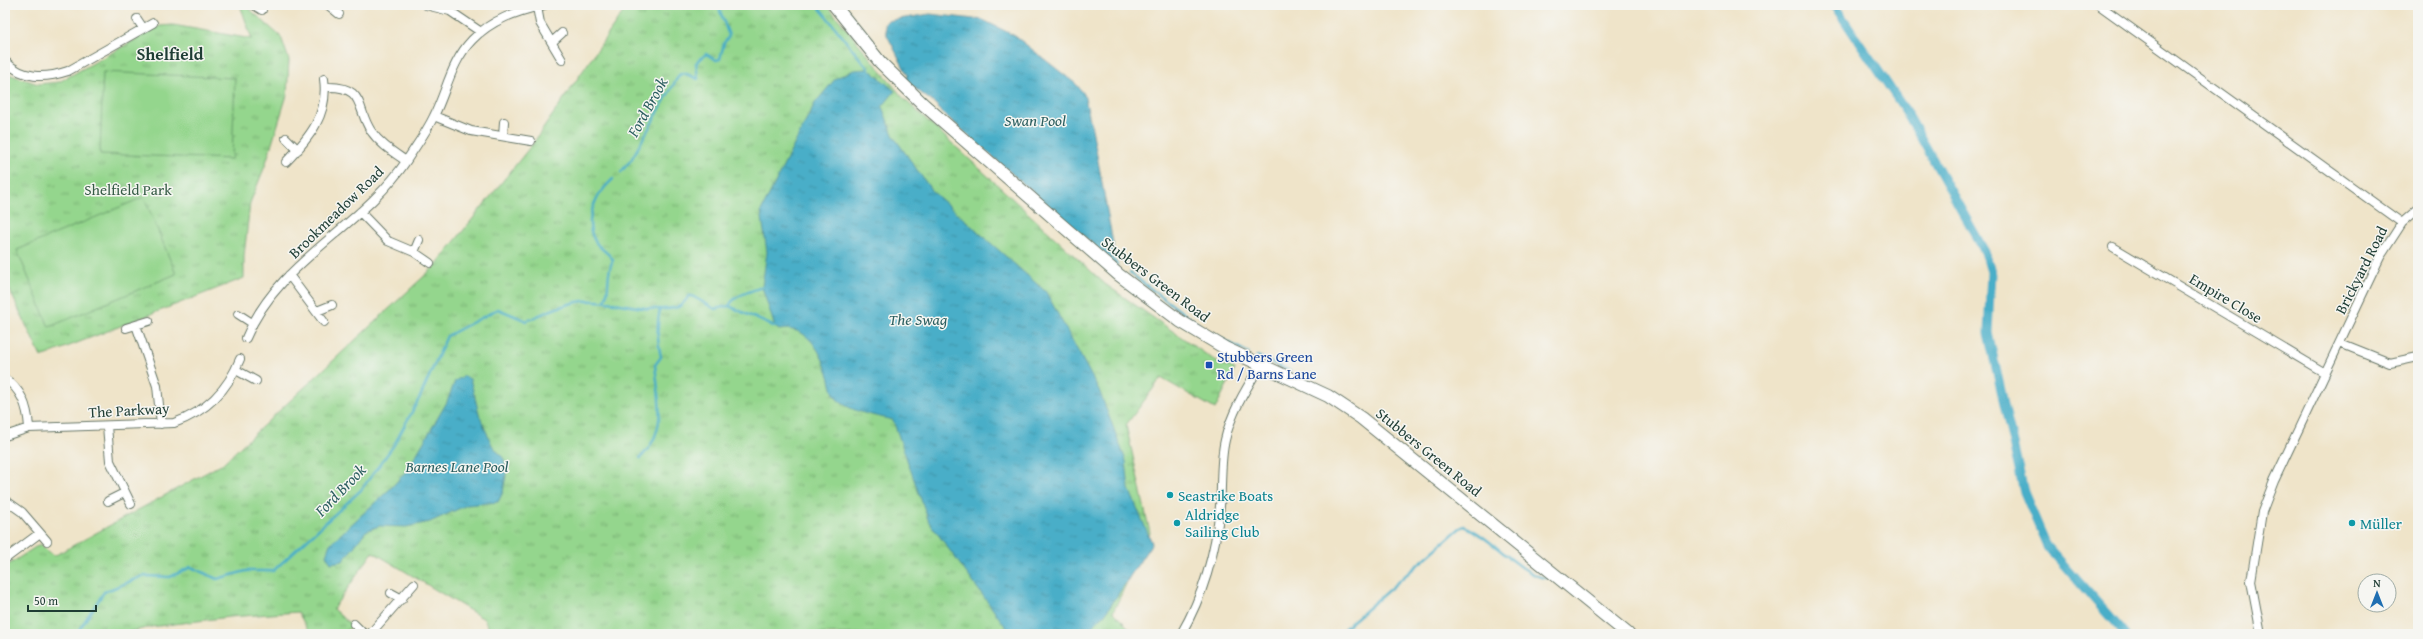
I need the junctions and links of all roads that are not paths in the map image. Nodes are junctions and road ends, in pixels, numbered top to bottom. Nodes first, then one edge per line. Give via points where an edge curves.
1 (254, 5) edge
2 (329, 5) edge
3 (426, 5) edge
4 (834, 5) edge
5 (2099, 5) edge
6 (540, 6) edge
7 (262, 10) dead end
8 (339, 14) dead end
9 (137, 19) dead end
10 (153, 23) dead end
11 (143, 28) junction
12 (480, 32) junction
13 (562, 33) dead end
14 (552, 42) junction
15 (562, 60) dead end
16 (5, 61) edge
17 (434, 116) junction
18 (504, 122) dead end
19 (503, 135) junction
20 (286, 138) dead end
21 (531, 141) dead end
22 (298, 150) junction
23 (406, 161) junction
24 (286, 162) dead end
25 (2418, 209) edge
26 (360, 212) junction
27 (2402, 223) junction
28 (419, 240) dead end
29 (2113, 247) dead end
30 (414, 252) junction
31 (430, 263) dead end
32 (289, 275) junction
33 (332, 306) dead end
34 (318, 311) junction
35 (238, 314) dead end
36 (149, 321) dead end
37 (324, 322) dead end
38 (252, 323) junction
39 (136, 325) junction
40 (126, 328) dead end
41 (246, 338) dead end
42 (2340, 343) junction
43 (2418, 357) edge
44 (240, 360) dead end
45 (1260, 366) junction
46 (236, 370) junction
47 (2325, 373) junction
48 (5, 379) edge
49 (256, 381) dead end
50 (161, 424) junction
51 (107, 426) junction
52 (29, 428) junction
53 (5, 436) edge
54 (124, 493) junction
55 (5, 500) edge
56 (108, 501) dead end
57 (132, 504) dead end
58 (40, 533) junction
59 (47, 541) dead end
60 (5, 559) edge
61 (414, 584) dead end
62 (391, 593) dead end
63 (402, 599) junction
64 (354, 624) dead end
65 (364, 634) edge
66 (370, 634) edge
67 (1181, 634) edge
68 (1628, 634) edge
69 (2262, 634) edge

1 - 7 street
2 - 8 street
3 - 12 street via 450,11
4 - 45 street, Stubbers Green Road via 880,62 923,104 1119,274 1180,321
5 - 27 street, Brickyard Road
6 - 12 street, Brookmeadow Road via 516,12
6 - 14 street via 540,22
9 - 11 street
10 - 11 street
11 - 16 street via 57,75 25,75
12 - 17 street, Brookmeadow Road via 458,58
13 - 14 street
14 - 15 street
17 - 19 street via 471,131
17 - 23 street, Brookmeadow Road
18 - 19 street
19 - 21 street
20 - 22 street
22 - 23 street via 314,132 321,116 325,83 352,93 360,101 366,122 379,140
22 - 24 street
23 - 26 street, Brookmeadow Road
25 - 27 street
26 - 30 street via 388,241
26 - 32 street, Brookmeadow Road
27 - 42 street, Brickyard Road via 2380,257
28 - 30 street
29 - 47 street, Empire Close
30 - 31 street
32 - 34 street
32 - 38 street, Brookmeadow Road via 269,296
33 - 34 street
34 - 37 street
35 - 38 street
36 - 39 street
38 - 41 street, Brookmeadow Road
39 - 40 street
39 - 50 street via 157,386
42 - 43 street via 2390,363
42 - 47 street, Brickyard Road
44 - 46 street, The Parkway
45 - 67 street via 1229,424 1224,441 1220,508 1213,545 1202,586
45 - 68 street, Stubbers Green Road via 1328,396 1361,418
46 - 49 street
46 - 50 street, The Parkway via 221,392 206,407 190,417
47 - 69 street, Brickyard Road via 2262,512 2251,581
48 - 52 street via 21,395 28,410
50 - 51 street, The Parkway
51 - 52 street, The Parkway
51 - 54 street via 110,461
52 - 53 street, The Parkway
54 - 56 street
54 - 57 street
55 - 58 street via 22,512
58 - 59 street
58 - 60 street
61 - 63 street
62 - 63 street
63 - 66 street
64 - 65 street

